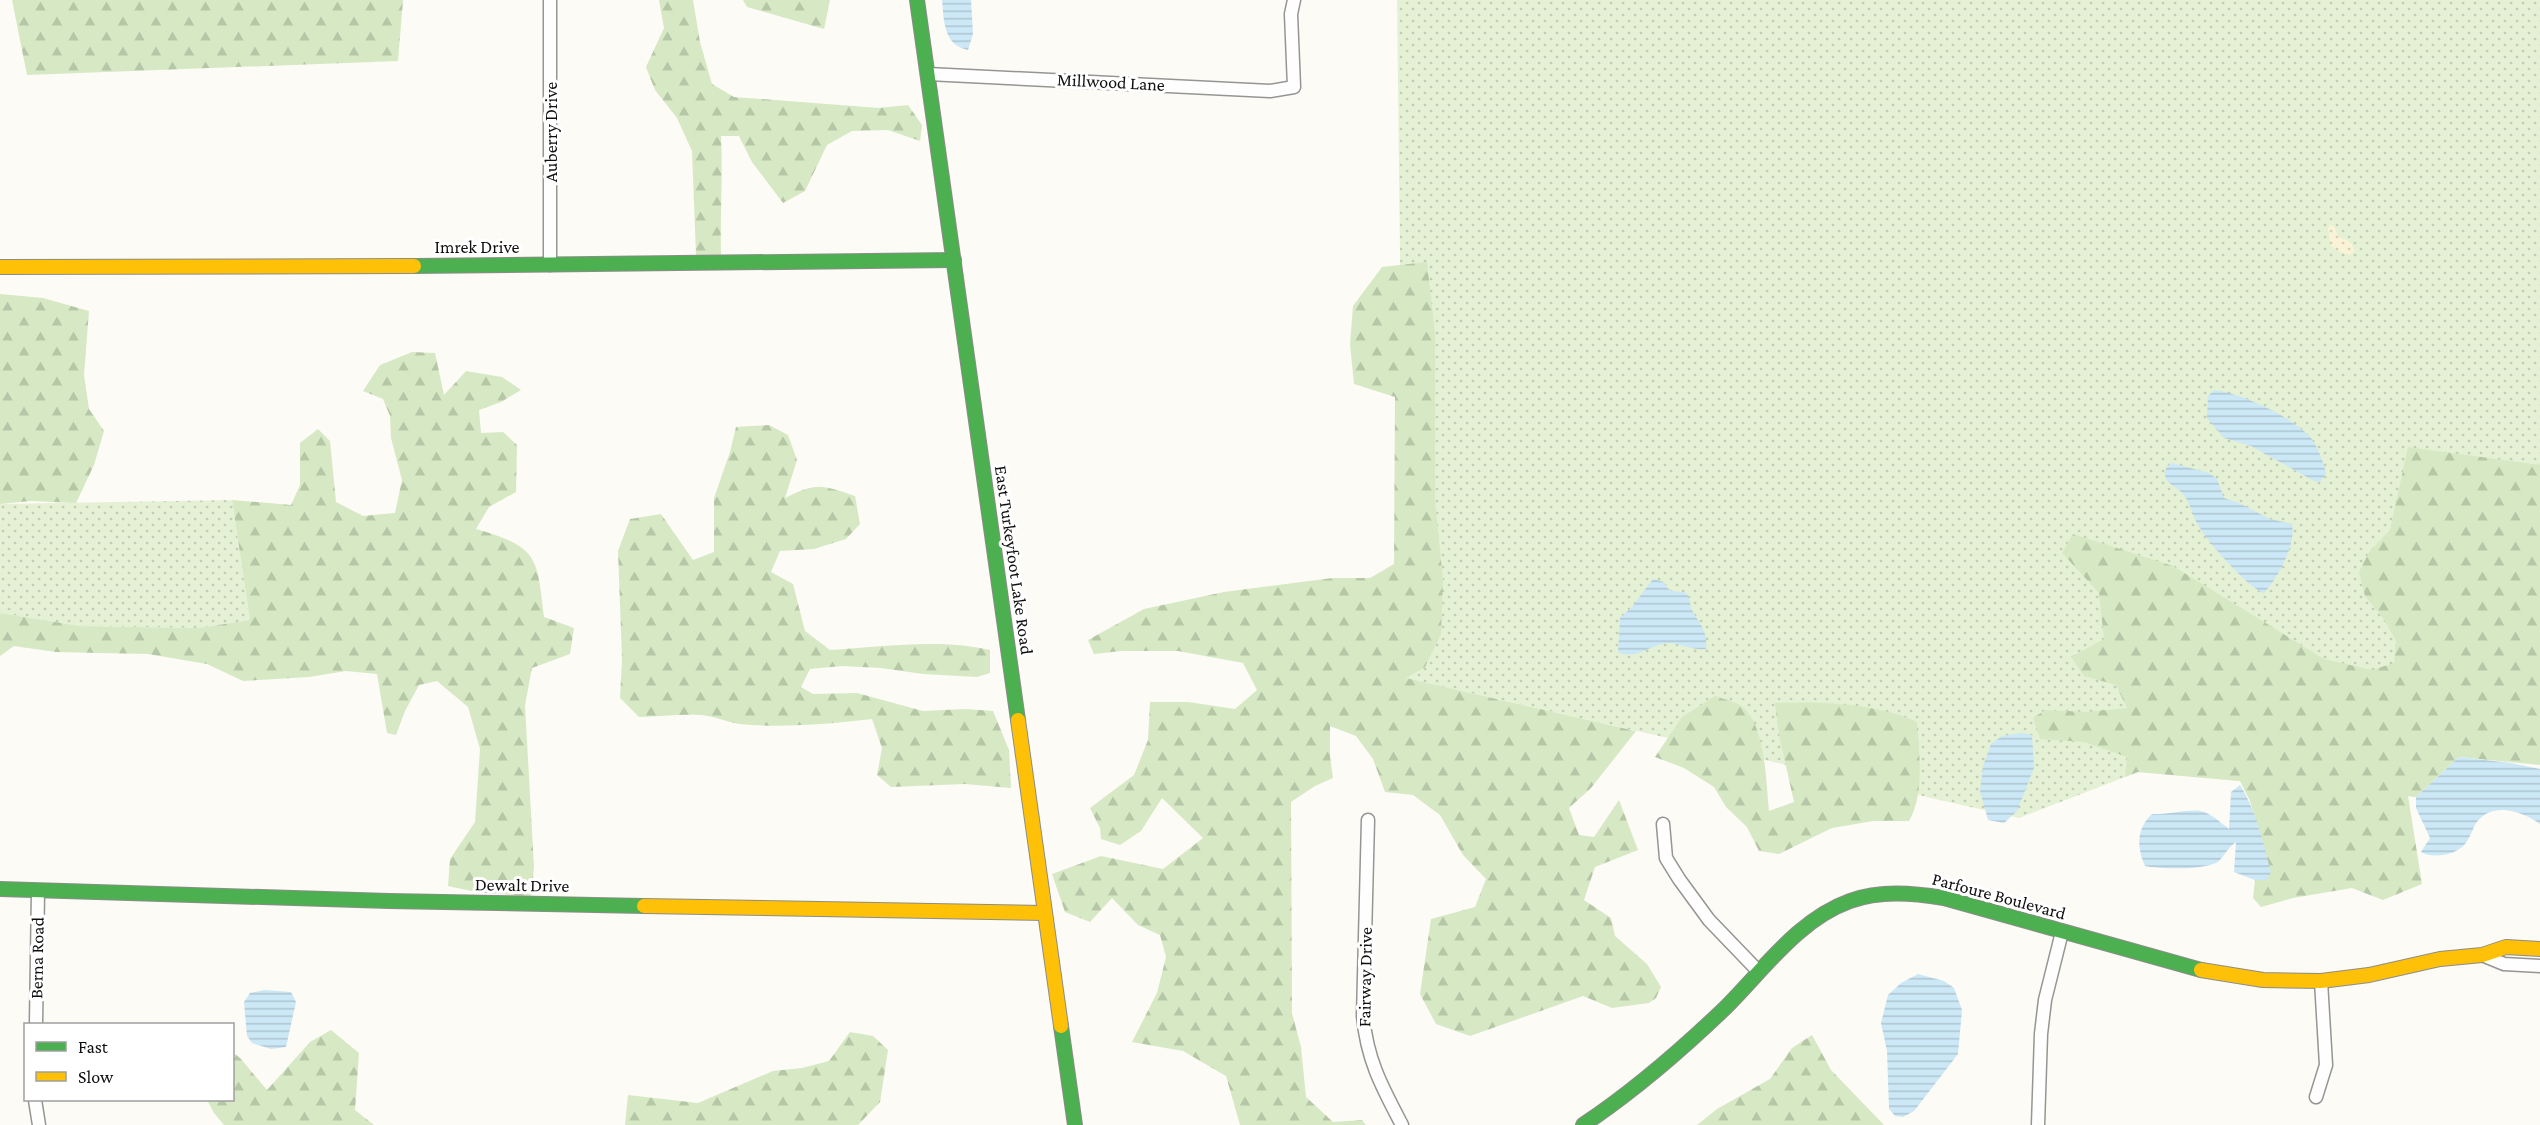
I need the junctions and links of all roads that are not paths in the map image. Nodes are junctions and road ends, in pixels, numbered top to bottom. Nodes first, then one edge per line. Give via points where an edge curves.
1 (550, 0) edge
2 (917, 0) edge
3 (1294, 0) edge
4 (928, 74) junction
5 (954, 260) junction
6 (550, 265) junction
7 (0, 267) edge
8 (1368, 820) dead end
9 (1663, 824) dead end
10 (0, 890) edge
11 (38, 891) junction
12 (1044, 913) junction
13 (2062, 932) junction
14 (2540, 949) edge
15 (2482, 955) junction
16 (2540, 966) edge
17 (1759, 972) junction
18 (2321, 981) junction
19 (36, 1023) edge
20 (2316, 1097) dead end
21 (35, 1101) edge
22 (39, 1125) edge
23 (1075, 1125) edge
24 (1402, 1125) edge
25 (1583, 1125) edge
26 (2038, 1125) edge

1 - 6 street, Auberry Drive
2 - 4 street, East Turkeyfoot Lake Road
3 - 4 street, Millwood Lane via 1294,87 1270,91
4 - 5 street, East Turkeyfoot Lake Road
5 - 6 street, Imrek Drive
5 - 12 street, East Turkeyfoot Lake Road
6 - 7 street, Imrek Drive
8 - 24 street, Fairway Drive via 1365,1037 1377,1078
9 - 17 street via 1666,858 1679,879 1709,920
10 - 11 street, Dewalt Drive
11 - 12 street, Dewalt Drive
11 - 19 street, Berna Road
12 - 23 street, East Turkeyfoot Lake Road
13 - 17 street, Parfoure Boulevard via 1944,898 1916,893 1879,894 1839,905 1820,915
13 - 18 street, Parfoure Boulevard via 2198,969 2264,980
13 - 26 street via 2045,1000
14 - 15 street, Parfoure Boulevard via 2506,947
15 - 16 street, Parfoure Boulevard via 2504,964
15 - 18 street, Parfoure Boulevard
17 - 25 street, Parfoure Boulevard via 1670,1060
18 - 20 street via 2326,1065
21 - 22 street

